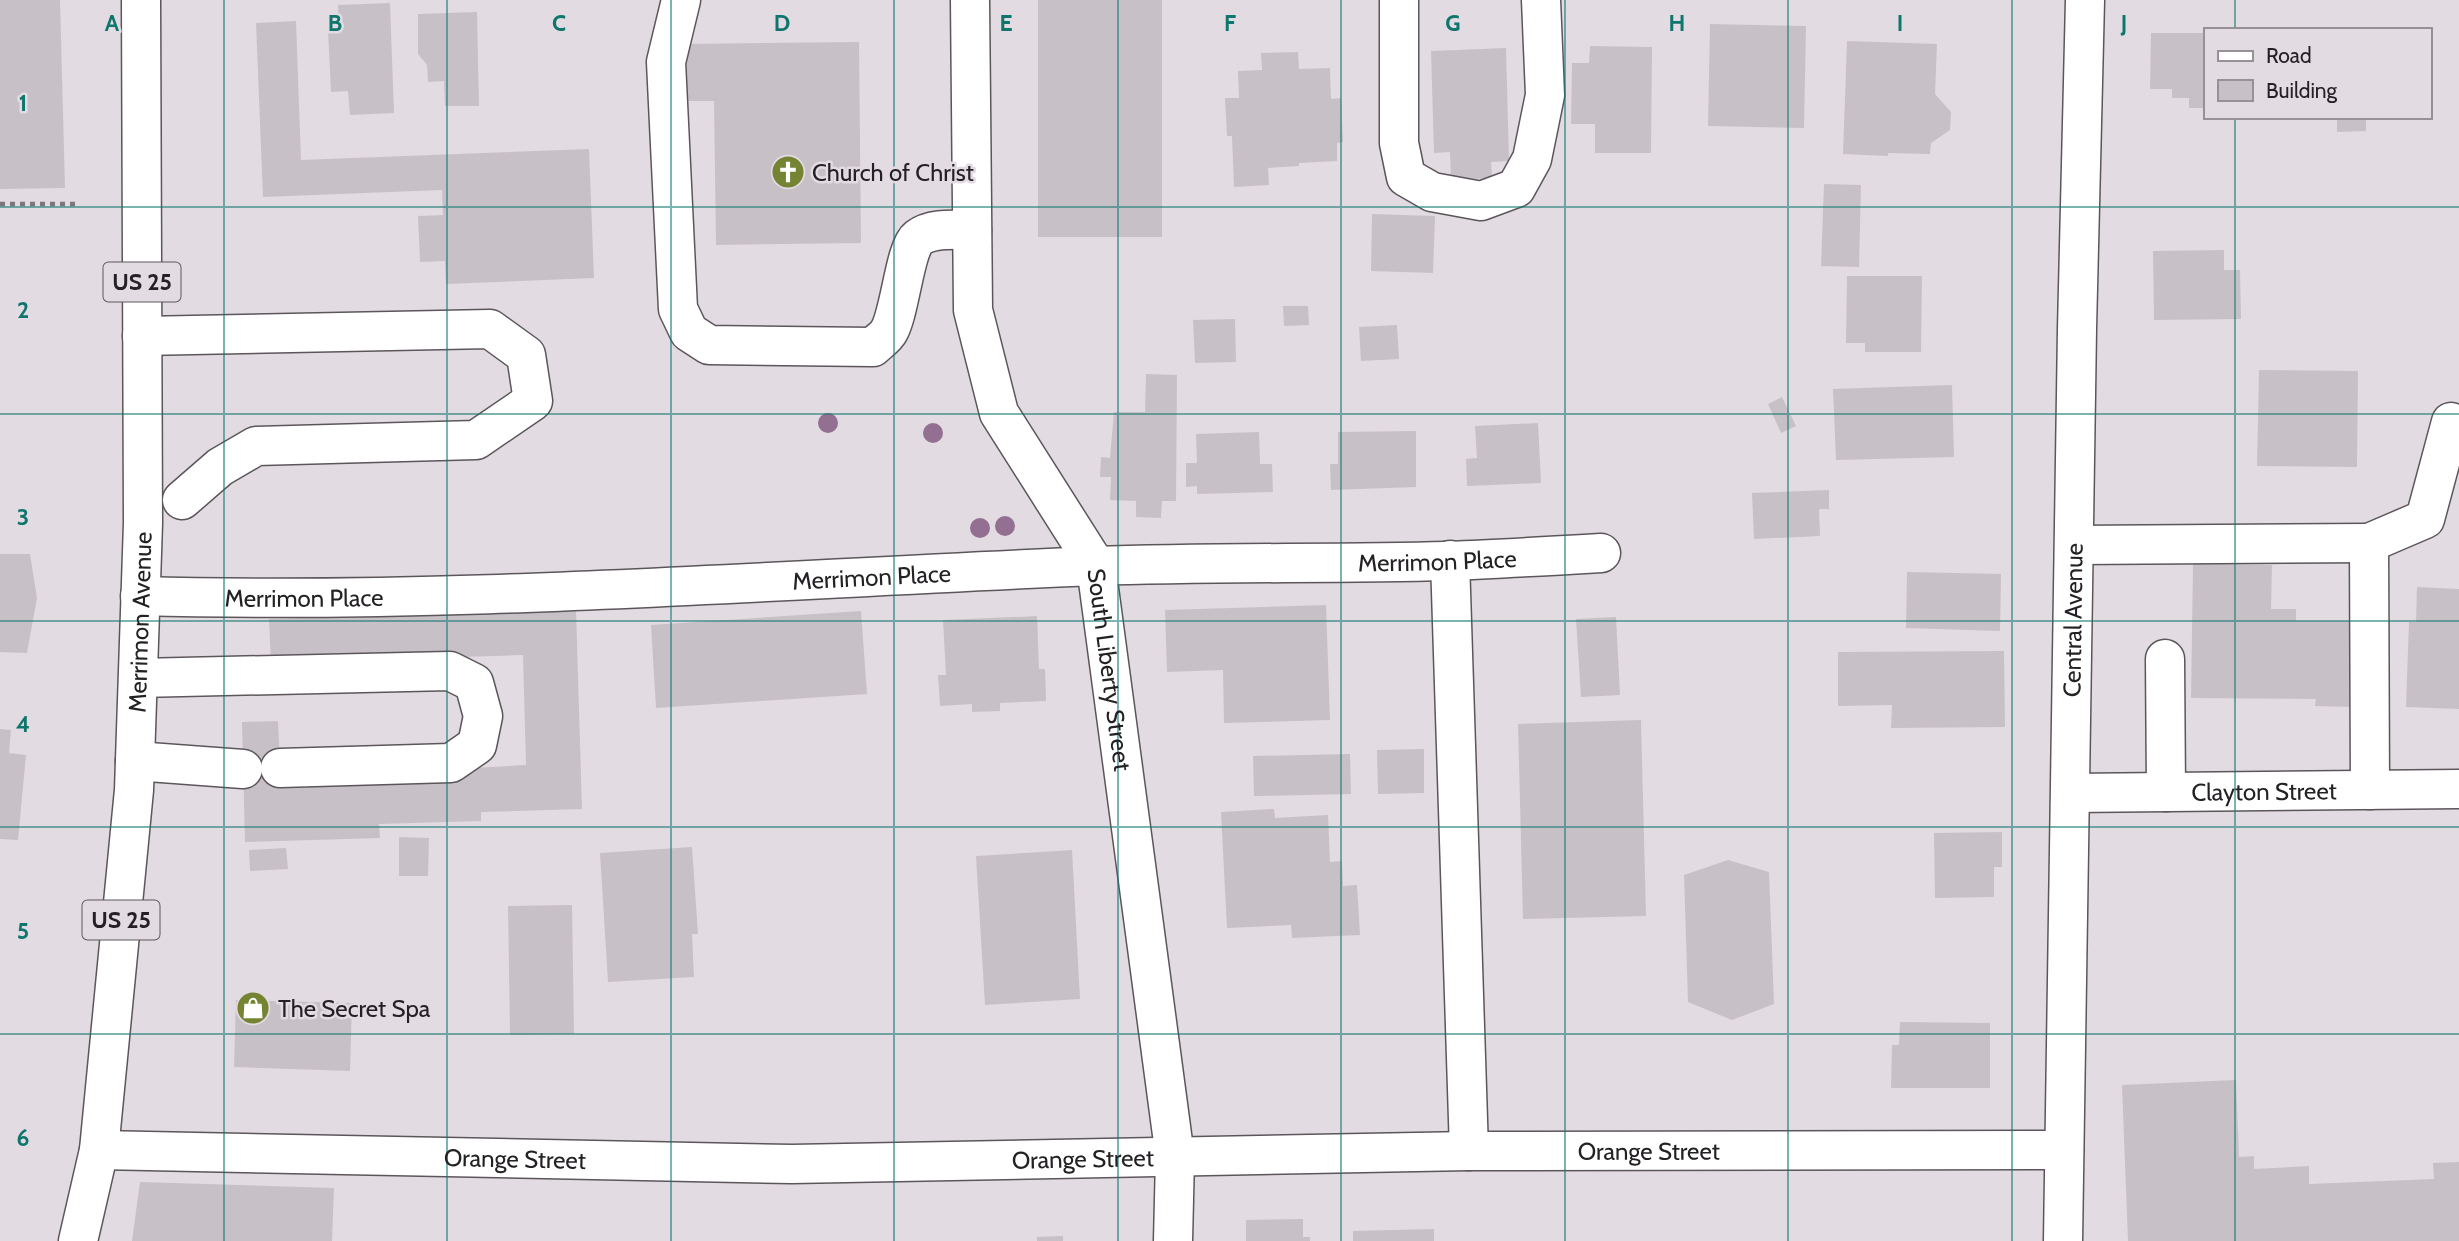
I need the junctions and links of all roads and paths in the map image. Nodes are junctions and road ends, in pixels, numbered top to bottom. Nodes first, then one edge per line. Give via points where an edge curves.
1 (141, 0) edge
2 (681, 0) edge
3 (970, 0) edge
4 (1399, 0) edge
5 (1541, 0) edge
6 (2085, 0) edge
7 (0, 204) edge
8 (77, 204) dead end
9 (972, 230) junction
10 (142, 335) junction
11 (2451, 422) dead end
12 (182, 500) dead end
13 (2369, 543) junction
14 (2075, 545) junction
15 (1601, 553) dead end
16 (1450, 561) junction
17 (1096, 566) junction
18 (140, 596) junction
19 (2165, 659) dead end
20 (139, 678) junction
21 (135, 761) junction
22 (2459, 789) edge
23 (2370, 790) junction
24 (2071, 793) junction
25 (2166, 793) junction
26 (99, 1150) junction
27 (2064, 1150) junction
28 (1469, 1151) junction
29 (1175, 1157) junction
30 (78, 1241) edge
31 (1173, 1241) edge
32 (2063, 1241) edge

1 - 10 street, Merrimon Avenue / US 25
2 - 9 street via 666,62 678,309 690,331 709,345 873,347 889,332 910,248 919,237 937,231
3 - 9 street, South Liberty Street
4 - 5 street via 1399,143 1406,177 1432,192 1481,201 1516,188 1531,159 1545,95
6 - 14 street, Central Avenue
7 - 8 path
9 - 17 street, South Liberty Street via 973,310 999,413
10 - 12 street via 490,329 526,355 533,401 476,440 256,446 220,467
10 - 18 street, Merrimon Avenue / US 25
11 - 13 street via 2425,519
13 - 14 street
13 - 23 street
14 - 24 street, Central Avenue
15 - 16 street, Merrimon Place
16 - 17 street, Merrimon Place
16 - 28 street
17 - 18 street, Merrimon Place via 398,597
17 - 29 street, South Liberty Street
18 - 20 street, Merrimon Avenue / US 25
19 - 25 street
20 - 21 street, Merrimon Avenue / US 25
20 - 21 street via 450,671 474,683 483,716 477,746 452,763 262,769
21 - 26 street, Merrimon Avenue / US 25
22 - 23 street, Clayton Street
23 - 25 street, Clayton Street
24 - 25 street, Clayton Street
24 - 27 street, Central Avenue
26 - 29 street, Orange Street via 792,1164
26 - 30 street, Merrimon Avenue / US 25
27 - 28 street, Orange Street
27 - 32 street, Central Avenue
28 - 29 street, Orange Street
29 - 31 street, South Liberty Street

